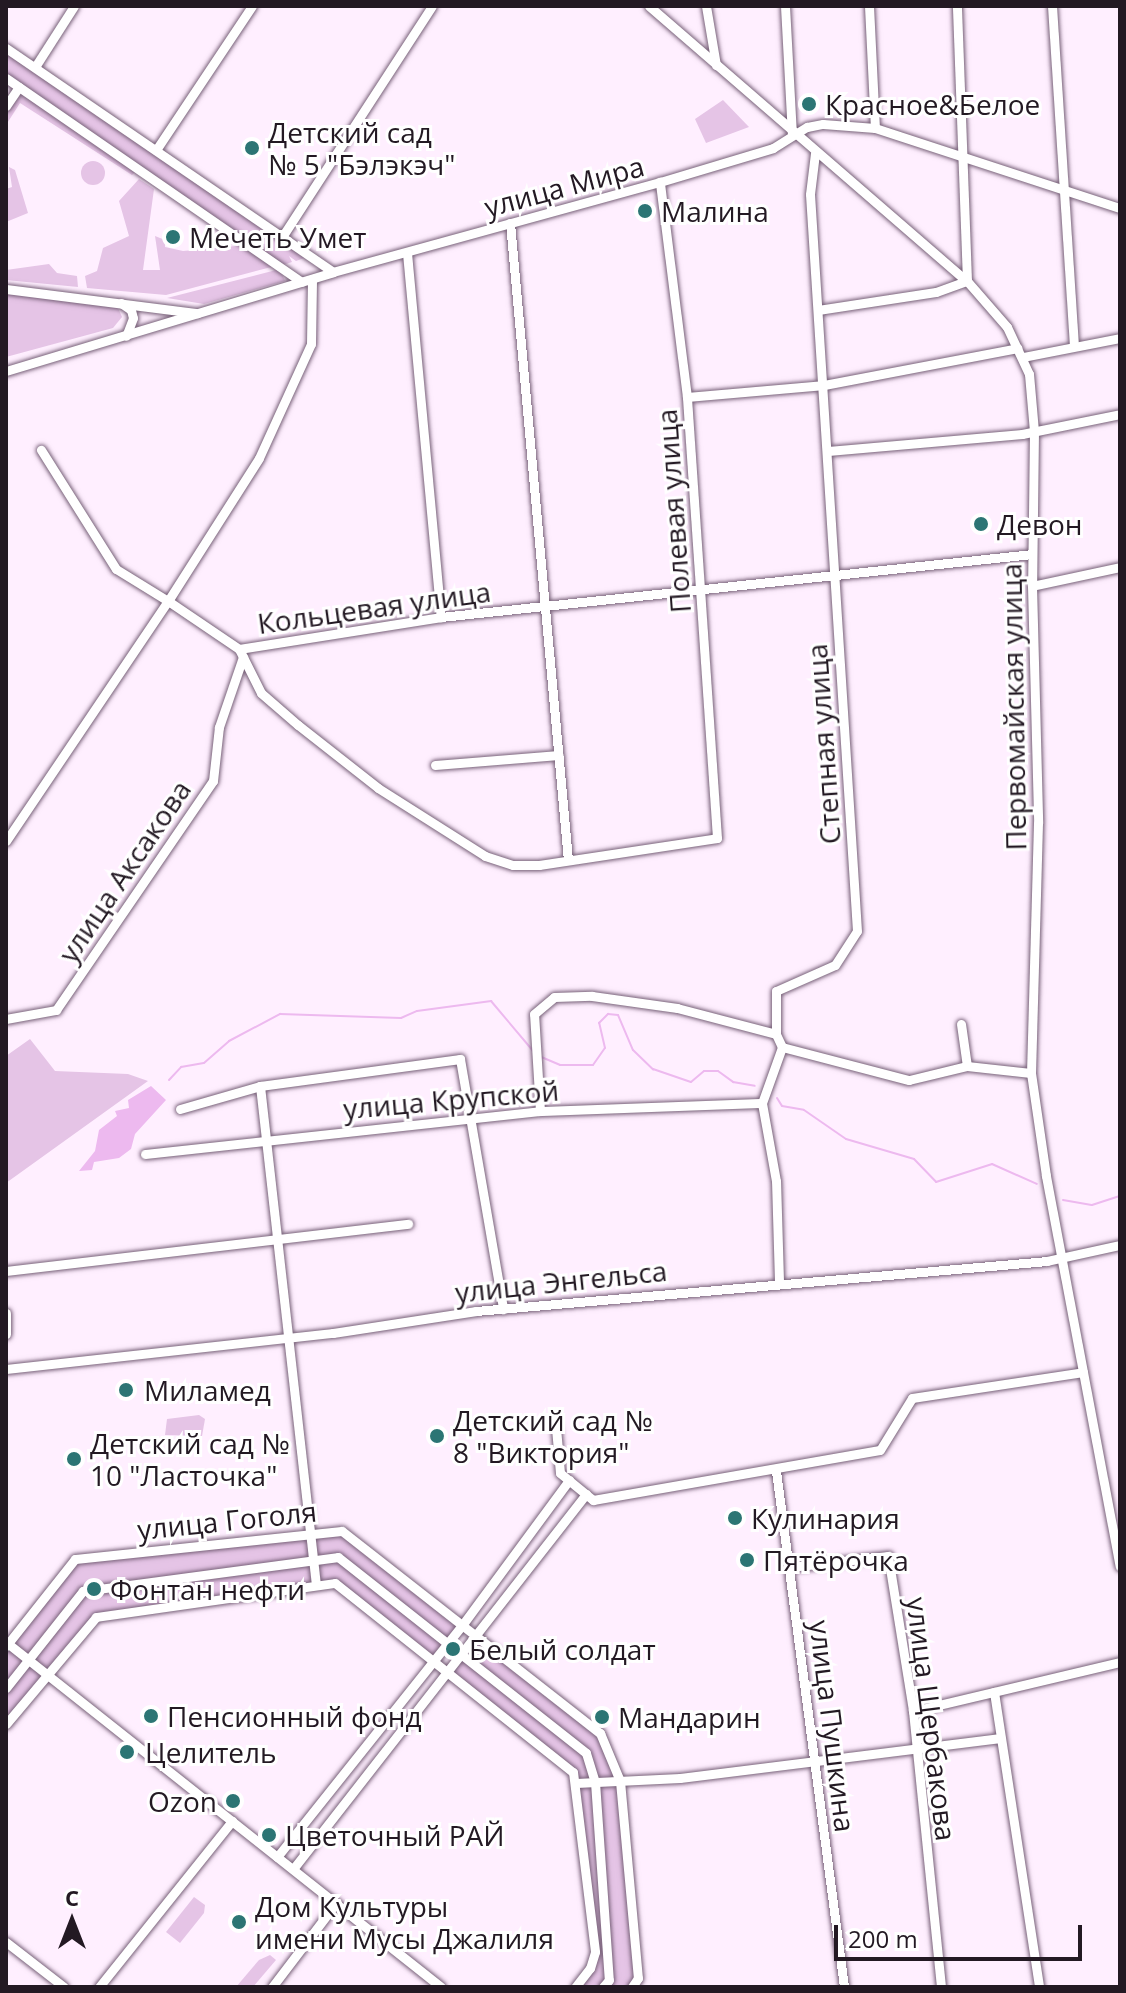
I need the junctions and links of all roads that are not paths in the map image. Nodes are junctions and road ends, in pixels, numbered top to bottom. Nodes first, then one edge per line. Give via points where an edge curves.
1 (74, 6) edge
2 (252, 6) edge
3 (432, 6) edge
4 (649, 6) edge
5 (706, 6) edge
6 (785, 6) edge
7 (869, 6) edge
8 (957, 6) edge
9 (1052, 6) edge
10 (6, 48) edge
11 (716, 65) junction
12 (35, 67) junction
13 (6, 78) edge
14 (19, 87) junction
15 (6, 106) edge
16 (875, 128) junction
17 (792, 135) junction
18 (156, 150) junction
19 (815, 153) junction
20 (965, 159) junction
21 (660, 182) junction
22 (1060, 189) junction
23 (1120, 208) edge
24 (510, 223) junction
25 (282, 237) junction
26 (407, 253) junction
27 (333, 272) junction
28 (307, 281) junction
29 (967, 281) junction
30 (6, 289) edge
31 (118, 302) junction
32 (818, 310) junction
33 (203, 314) junction
34 (126, 336) junction
35 (1120, 338) edge
36 (1074, 345) junction
37 (1020, 353) junction
38 (6, 371) edge
39 (824, 385) junction
40 (687, 397) junction
41 (1120, 414) edge
42 (1034, 431) junction
43 (41, 450) dead end
44 (828, 451) junction
45 (1032, 554) junction
46 (1120, 567) edge
47 (835, 573) junction
48 (1032, 586) junction
49 (701, 590) junction
50 (168, 601) junction
51 (544, 606) junction
52 (441, 617) junction
53 (241, 653) junction
54 (559, 755) junction
55 (435, 765) dead end
56 (717, 838) joint
57 (6, 841) edge
58 (568, 860) junction
59 (6, 1019) edge
60 (961, 1024) dead end
61 (776, 1034) junction
62 (782, 1047) junction
63 (967, 1066) junction
64 (1031, 1073) junction
65 (260, 1086) junction
66 (762, 1103) junction
67 (180, 1109) dead end
68 (540, 1111) junction
69 (471, 1119) junction
70 (266, 1139) junction
71 (145, 1154) dead end
72 (408, 1224) dead end
73 (279, 1238) junction
74 (1120, 1245) edge
75 (1064, 1259) junction
76 (6, 1271) edge
77 (779, 1281) junction
78 (503, 1309) junction
79 (6, 1313) edge
80 (6, 1334) edge
81 (288, 1336) junction
82 (6, 1369) edge
83 (1083, 1372) junction
84 (556, 1428) dead end
85 (776, 1471) junction
86 (569, 1480) junction
87 (586, 1494) junction
88 (311, 1531) junction
89 (315, 1559) junction
90 (1120, 1566) edge
91 (790, 1567) junction
92 (316, 1582) junction
93 (463, 1624) junction
94 (476, 1635) junction
95 (7, 1644) edge
96 (447, 1644) junction
97 (462, 1654) junction
98 (433, 1661) junction
99 (28, 1662) junction
100 (1120, 1662) edge
101 (447, 1672) junction
102 (45, 1674) junction
103 (6, 1688) edge
104 (994, 1692) junction
105 (913, 1711) junction
106 (6, 1724) edge
107 (1001, 1738) junction
108 (916, 1747) junction
109 (816, 1760) junction
110 (620, 1781) junction
111 (595, 1782) junction
112 (576, 1783) junction
113 (232, 1821) junction
114 (277, 1857) junction
115 (293, 1869) junction
116 (336, 1903) junction
117 (6, 1942) edge
118 (64, 1987) edge
119 (99, 1987) edge
120 (272, 1987) edge
121 (441, 1987) edge
122 (575, 1987) edge
123 (603, 1987) edge
124 (632, 1987) edge
125 (844, 1987) edge
126 (941, 1987) edge
127 (1039, 1987) edge

1 - 12 street
2 - 18 street
3 - 25 street
4 - 11 street, Первомайская улица
5 - 11 street
6 - 17 street
7 - 16 street
8 - 20 street
9 - 22 street
10 - 12 street
11 - 17 street, Первомайская улица
12 - 18 street
13 - 14 street
14 - 15 street
14 - 28 street
16 - 17 street, улица Мира via 823,124
16 - 20 street
17 - 19 street, Первомайская улица
17 - 21 street, улица Мира via 773,148
18 - 25 street
19 - 29 street, Первомайская улица
19 - 32 street, Степная улица via 809,173
20 - 22 street
20 - 29 street
21 - 24 street, улица Мира
21 - 40 street, Полевая улица
22 - 23 street
22 - 36 street
24 - 26 street, улица Мира
24 - 51 street
25 - 27 street
26 - 27 street, улица Мира
26 - 52 street
27 - 28 street, улица Мира
28 - 33 street, улица Мира
28 - 50 street via 311,344 259,458
29 - 32 street via 936,292
29 - 37 street, Первомайская улица via 994,310
30 - 31 street
31 - 33 street
31 - 34 street via 131,310
32 - 39 street, Степная улица
33 - 34 street, улица Мира
34 - 38 street, улица Мира
35 - 36 street
36 - 37 street
37 - 39 street
37 - 42 street, Первомайская улица via 1033,394
39 - 40 street
39 - 44 street, Степная улица
40 - 49 street, Полевая улица
41 - 42 street
42 - 44 street
42 - 45 street, Первомайская улица
43 - 50 street via 116,569
44 - 47 street, Степная улица
45 - 47 street, Кольцевая улица
45 - 48 street, Первомайская улица
46 - 48 street
47 - 49 street, Кольцевая улица
47 - 61 street, Степная улица via 857,931 835,965 776,991
48 - 64 street, Первомайская улица via 1038,823
49 - 51 street, Кольцевая улица
49 - 56 street, Полевая улица
50 - 53 street
50 - 57 street
51 - 52 street, Кольцевая улица
51 - 54 street
52 - 53 street, Кольцевая улица
53 - 58 street, Кольцевая улица via 261,693 459,844 513,865
53 - 59 street, улица Аксакова via 219,727 213,781 56,1010
54 - 55 street
54 - 58 street
56 - 58 street, Кольцевая улица
60 - 63 street
61 - 62 street, Степная улица
61 - 68 street via 677,1008 592,996 554,997 534,1014
62 - 63 street via 909,1080
62 - 66 street
63 - 64 street
64 - 75 street, Первомайская улица
65 - 67 street
65 - 69 street via 460,1059
65 - 70 street
66 - 68 street, улица Крупской
66 - 77 street via 776,1181
68 - 69 street, улица Крупской
69 - 70 street, улица Крупской
69 - 78 street
70 - 71 street, улица Крупской
70 - 73 street
72 - 73 street
73 - 76 street
73 - 81 street
74 - 75 street, улица Энгельса
75 - 77 street, улица Энгельса
75 - 83 street, Первомайская улица
77 - 78 street, улица Энгельса
78 - 81 street, улица Энгельса
79 - 80 street
81 - 82 street, улица Энгельса
81 - 88 street
83 - 85 street via 912,1398 880,1450
83 - 90 street, Первомайская улица
84 - 86 street via 560,1473
85 - 87 street via 593,1500
85 - 91 street, улица Пушкина
86 - 87 street
86 - 93 street
87 - 94 street
88 - 89 street
88 - 93 street, улица Гоголя via 342,1531
88 - 95 street, улица Гоголя via 75,1559
89 - 92 street
89 - 96 street via 347,1561
89 - 99 street via 83,1591
91 - 105 street, улица Щербакова via 888,1556
91 - 109 street, улица Пушкина
92 - 98 street via 335,1583
92 - 102 street via 96,1617
93 - 94 street, улица Гоголя
93 - 96 street
94 - 97 street
94 - 110 street, улица Гоголя via 600,1733
95 - 99 street
96 - 97 street
96 - 98 street
97 - 101 street
97 - 111 street via 586,1753
98 - 101 street
98 - 114 street
99 - 102 street
99 - 103 street
100 - 104 street
101 - 112 street via 567,1766
101 - 115 street
102 - 106 street
102 - 113 street
104 - 105 street
104 - 107 street
105 - 108 street, улица Щербакова
107 - 108 street
107 - 127 street
108 - 109 street
108 - 126 street, улица Щербакова
109 - 110 street
109 - 125 street, улица Пушкина
110 - 111 street
110 - 124 street, улица Гоголя via 638,1978
111 - 112 street
111 - 123 street via 609,1980
112 - 122 street via 595,1952
113 - 114 street
113 - 119 street
114 - 115 street
115 - 116 street
116 - 120 street
116 - 121 street
117 - 118 street

